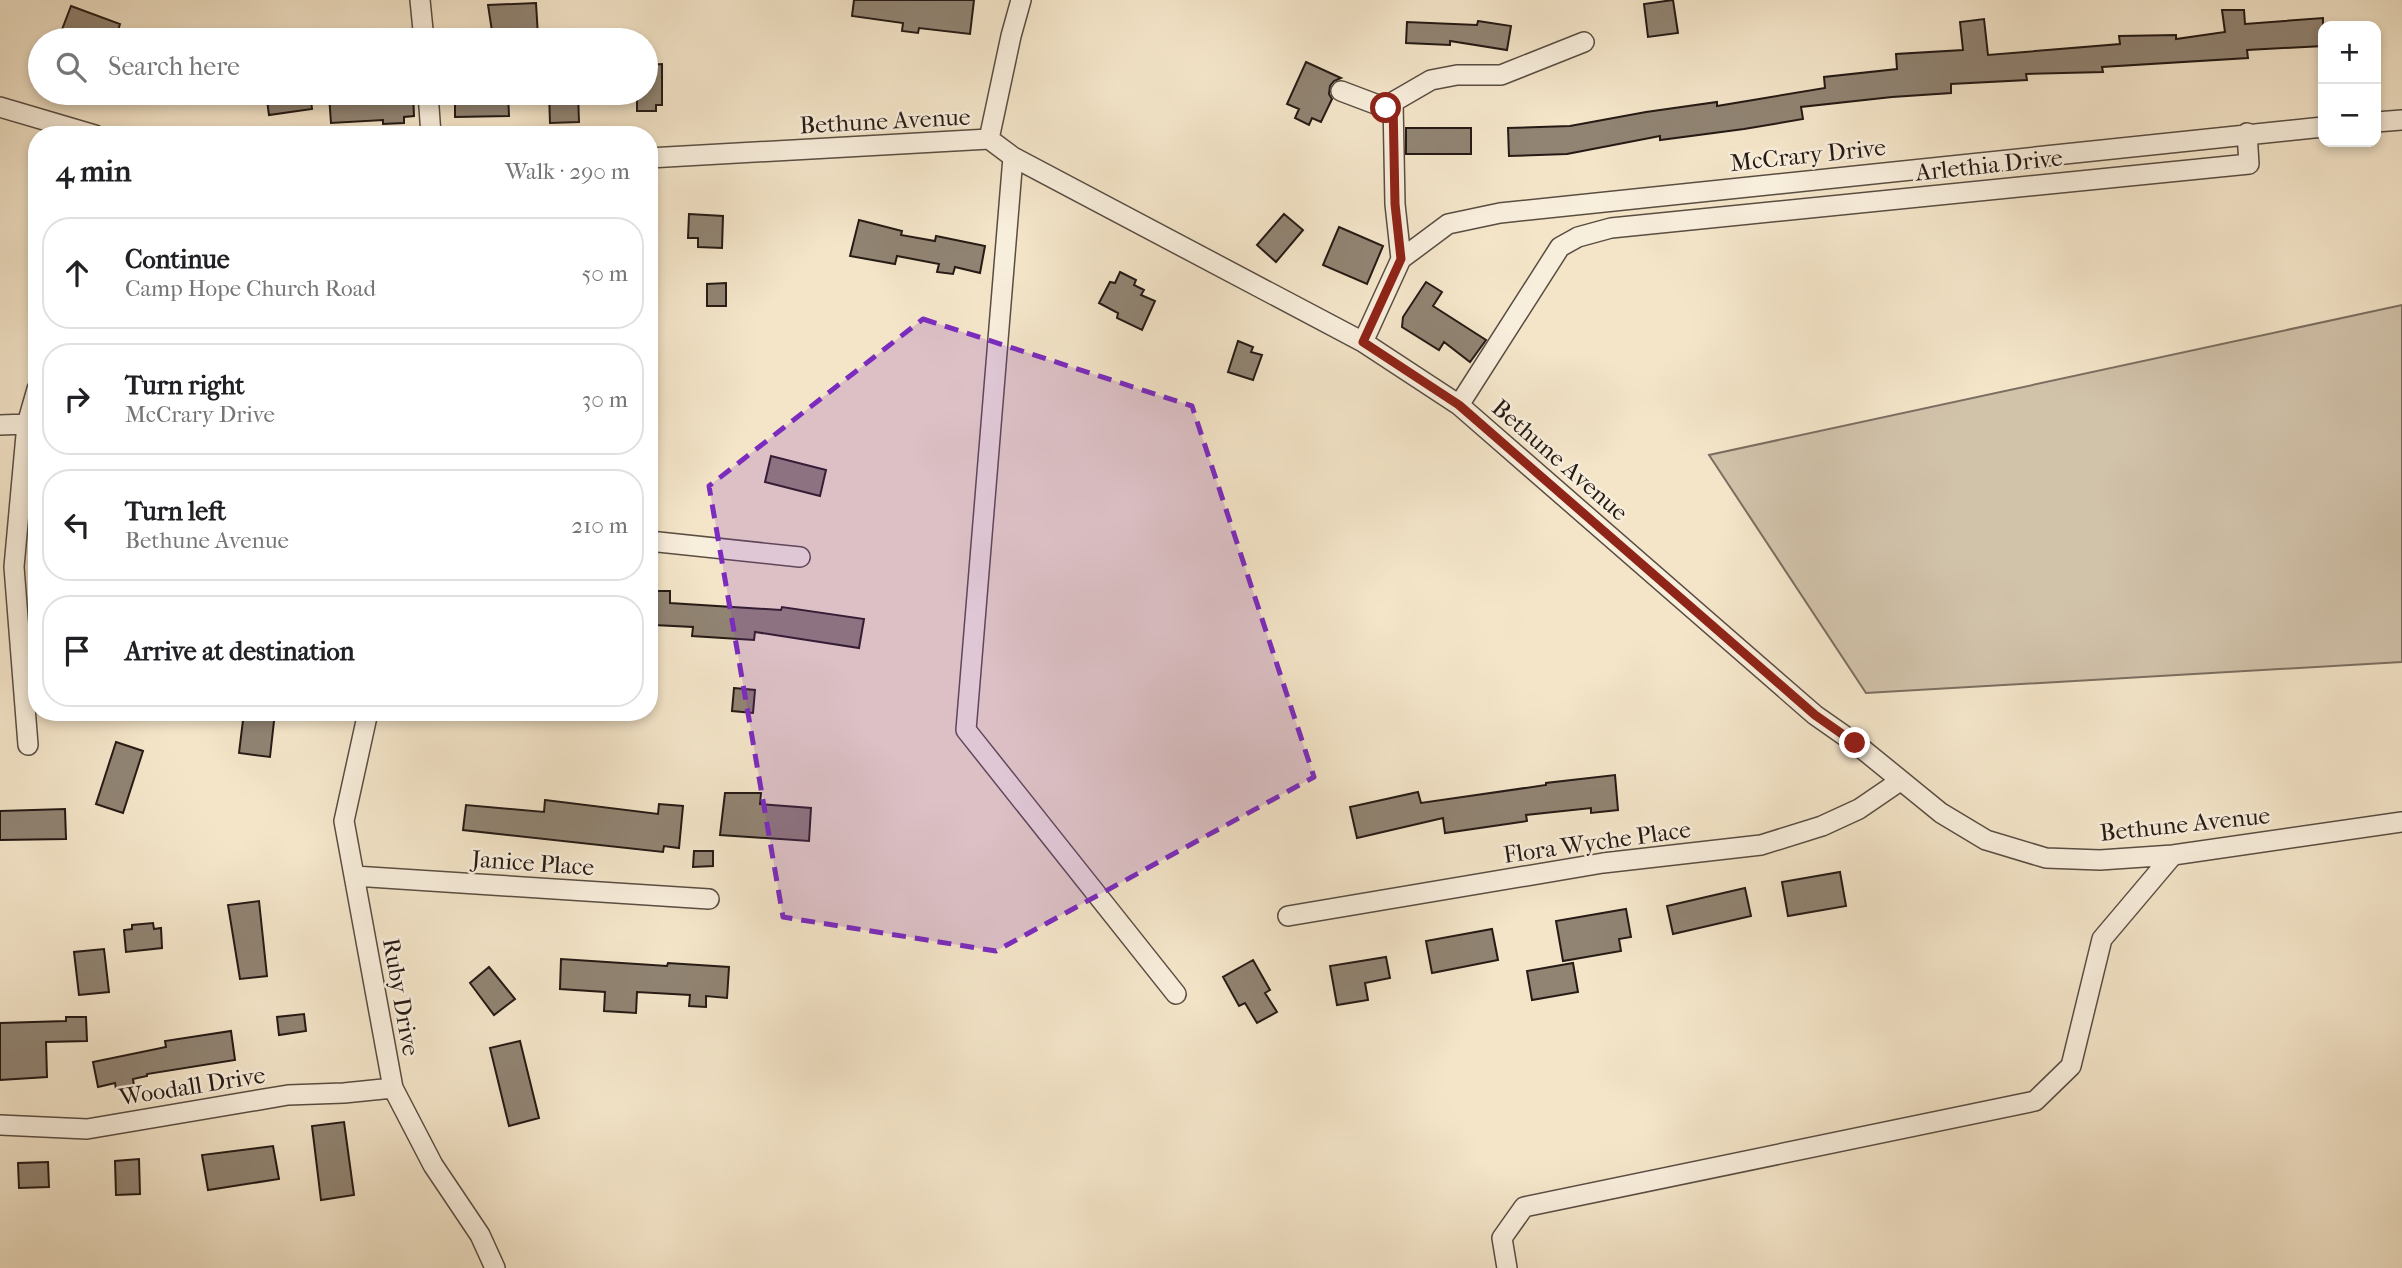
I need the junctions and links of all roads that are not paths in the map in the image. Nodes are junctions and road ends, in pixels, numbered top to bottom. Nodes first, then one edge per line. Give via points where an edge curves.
1 (420, 0) edge
2 (1021, 0) edge
3 (423, 28) edge
4 (1584, 42) dead end
5 (1341, 91) dead end
6 (1393, 102) junction
7 (429, 105) edge
8 (0, 107) edge
9 (2402, 120) edge
10 (2381, 122) edge
11 (65, 126) edge
12 (430, 126) edge
13 (2318, 127) edge
14 (2246, 133) junction
15 (989, 139) junction
16 (658, 157) edge
17 (1013, 157) junction
18 (1401, 259) junction
19 (1363, 342) junction
20 (1459, 405) junction
21 (28, 421) edge
22 (27, 424) junction
23 (0, 425) edge
24 (658, 542) edge
25 (800, 557) dead end
26 (366, 721) edge
27 (28, 745) dead end
28 (1900, 781) junction
29 (2402, 822) edge
30 (2172, 855) junction
31 (354, 876) junction
32 (709, 899) dead end
33 (1288, 916) dead end
34 (1176, 994) dead end
35 (393, 1088) junction
36 (0, 1125) edge
37 (495, 1268) edge
38 (1507, 1268) edge

1 - 3 street
2 - 15 street
4 - 6 street via 1501,75 1431,80
5 - 6 street via 1386,108
6 - 18 street
7 - 12 street
8 - 11 street
9 - 10 street
13 - 14 street, McCrary Drive
14 - 18 street, McCrary Drive via 1500,213 1448,224
14 - 20 street, Arlethia Drive via 2249,164 1611,228 1578,237 1560,247
15 - 16 street, Bethune Avenue
15 - 17 street, Bethune Avenue
17 - 19 street, Bethune Avenue
17 - 34 street via 966,730
18 - 19 street, McCrary Drive
19 - 20 street, Bethune Avenue
20 - 28 street, Bethune Avenue via 1815,715
21 - 22 street
22 - 23 street
22 - 27 street via 14,567
24 - 25 street
26 - 31 street, Ruby Drive via 344,821
28 - 30 street, Bethune Avenue via 1941,813 1986,839 2046,858
28 - 33 street, Flora Wyche Place via 1859,809 1761,845 1603,863
29 - 30 street, Bethune Avenue
30 - 38 street via 2102,939 2071,1066 2035,1101 1524,1208 1502,1238
31 - 32 street, Janice Place
31 - 35 street, Ruby Drive
35 - 36 street, Woodall Drive via 288,1095 87,1129
35 - 37 street, Ruby Drive

